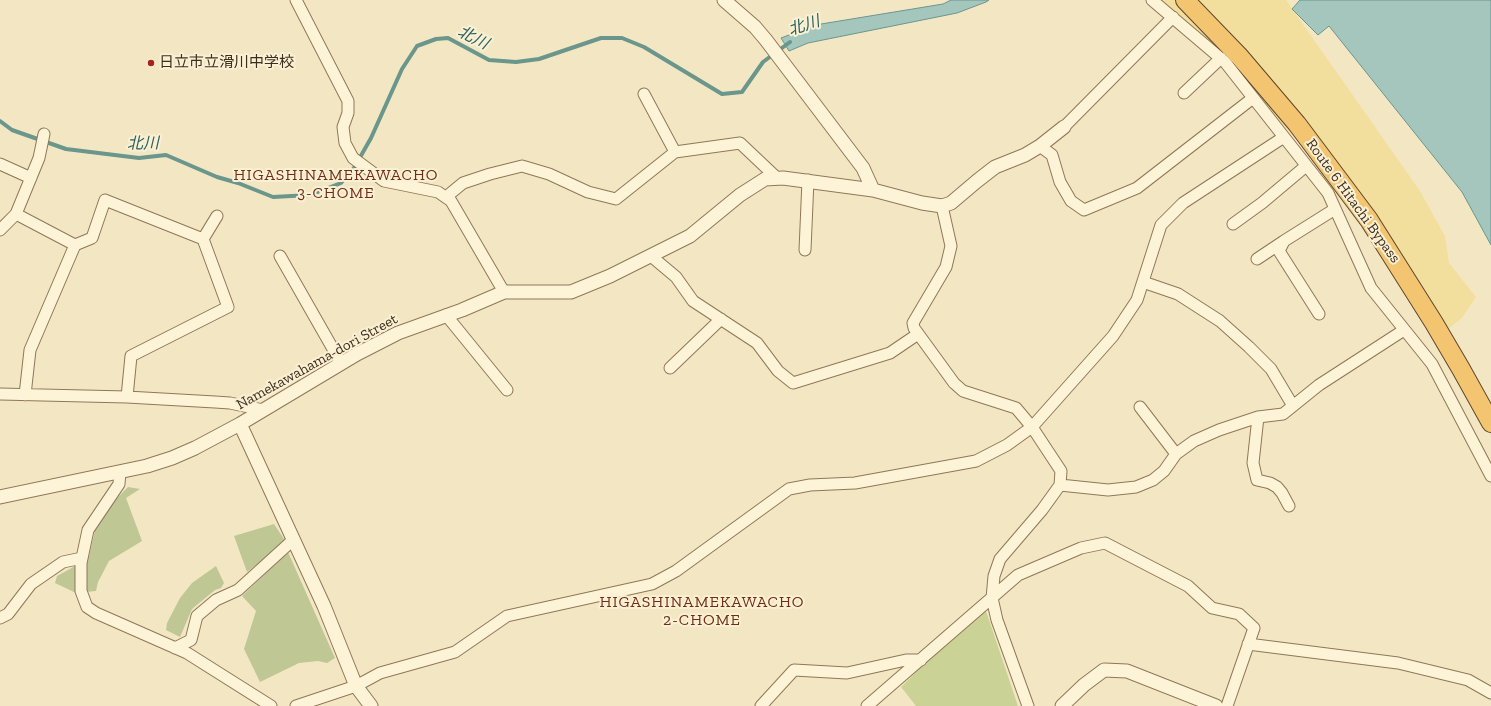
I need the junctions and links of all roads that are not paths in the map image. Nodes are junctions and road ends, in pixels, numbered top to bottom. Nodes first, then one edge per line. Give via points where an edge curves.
1 (296, 0) edge
2 (724, 0) edge
3 (1152, 0) edge
4 (1185, 0) edge
5 (1173, 17) junction
6 (1221, 58) junction
7 (1184, 93) dead end
8 (644, 94) dead end
9 (1253, 98) junction
10 (1064, 127) joint
11 (44, 134) dead end
12 (1284, 137) junction
13 (1040, 146) junction
14 (675, 152) junction
15 (0, 164) edge
16 (1306, 166) junction
17 (31, 178) junction
18 (776, 178) junction
19 (808, 180) junction
20 (872, 190) junction
21 (446, 197) junction
22 (942, 206) junction
23 (1335, 209) junction
24 (16, 214) junction
25 (217, 216) dead end
26 (1233, 224) dead end
27 (0, 230) edge
28 (203, 239) junction
29 (1284, 241) junction
30 (74, 245) junction
31 (805, 250) dead end
32 (280, 256) dead end
33 (651, 256) junction
34 (1258, 259) dead end
35 (1143, 282) junction
36 (504, 292) junction
37 (1319, 314) dead end
38 (446, 315) junction
39 (721, 319) junction
40 (1404, 330) junction
41 (918, 334) junction
42 (341, 363) junction
43 (670, 368) dead end
44 (507, 390) dead end
45 (0, 394) edge
46 (25, 395) junction
47 (127, 398) junction
48 (1293, 406) junction
49 (1140, 407) dead end
50 (263, 410) junction
51 (1258, 417) junction
52 (1491, 423) edge
53 (240, 424) junction
54 (1032, 427) junction
55 (1176, 454) junction
56 (120, 472) junction
57 (1491, 476) edge
58 (1060, 485) junction
59 (0, 497) edge
60 (1289, 506) dead end
61 (293, 540) junction
62 (82, 558) junction
63 (992, 598) junction
64 (0, 618) edge
65 (1248, 644) junction
66 (175, 648) junction
67 (921, 660) junction
68 (356, 686) junction
69 (1491, 693) edge
70 (270, 706) edge
71 (296, 706) edge
72 (371, 706) edge
73 (761, 706) edge
74 (867, 706) edge
75 (1028, 706) edge
76 (1062, 706) edge
77 (1217, 706) edge

1 - 21 street via 348,101 348,113 343,127 345,143 353,158 384,181 438,192
2 - 20 street via 766,40 863,168
3 - 5 street
4 - 52 highway, Route 6 Hitachi Bypass via 1245,63 1297,124 1370,220 1462,368
5 - 6 street
5 - 10 street
6 - 7 street
6 - 9 street
8 - 14 street
9 - 12 street
9 - 13 street via 1137,188 1084,210 1071,201 1060,182 1052,155
10 - 13 street
11 - 17 street via 39,158
12 - 16 street
12 - 35 street via 1183,203 1161,225
13 - 22 street via 995,167 951,203
14 - 18 street via 740,142
14 - 21 street via 616,199 588,192 549,174 522,166 463,183
15 - 17 street
16 - 23 street via 1328,193
16 - 26 street
17 - 24 street
18 - 19 street, Namekawahama-dori Street
18 - 33 street, Namekawahama-dori Street via 765,179 740,195 690,236
19 - 20 street, Namekawahama-dori Street
19 - 31 street
20 - 22 street, Namekawahama-dori Street
21 - 36 street via 451,201
22 - 41 street via 951,246 946,267 913,323
23 - 29 street
23 - 40 street via 1371,288
24 - 27 street
24 - 30 street
25 - 28 street
28 - 30 street via 105,200 92,238
28 - 47 street via 228,307 131,356
29 - 34 street
29 - 37 street via 1279,251
30 - 46 street via 30,350
32 - 42 street
33 - 36 street, Namekawahama-dori Street via 571,292
33 - 39 street via 676,277 693,300
35 - 48 street via 1178,294 1220,321 1271,369
35 - 54 street via 1137,300 1113,336
36 - 38 street, Namekawahama-dori Street
38 - 42 street, Namekawahama-dori Street via 398,333
38 - 44 street
39 - 41 street via 757,343 778,371 793,383 890,353
39 - 43 street
40 - 48 street via 1318,385
40 - 57 street via 1432,364
41 - 54 street via 954,383 963,391 1016,408
42 - 50 street, Namekawahama-dori Street
45 - 46 street
46 - 47 street
47 - 50 street via 230,403
48 - 51 street via 1283,414
49 - 55 street
50 - 53 street, Namekawahama-dori Street
51 - 55 street via 1200,438
51 - 60 street via 1253,463 1257,480 1277,487
53 - 56 street, Namekawahama-dori Street via 172,458
53 - 61 street
54 - 58 street via 1061,471
54 - 68 street via 1007,445 976,461 855,483 810,485 789,489 676,571 652,584 507,616 455,652 380,673
55 - 58 street via 1164,471 1153,480 1136,487 1108,490
56 - 59 street, Namekawahama-dori Street
56 - 62 street via 118,484 88,530
58 - 63 street via 1000,559 994,576
61 - 66 street via 238,590 216,600 197,616 191,640
61 - 68 street via 324,606
62 - 64 street via 63,562 31,584 8,614
62 - 66 street via 81,591 87,607
63 - 65 street via 1018,575 1081,548 1105,543 1188,586 1212,608 1239,614 1254,628
63 - 67 street
63 - 75 street via 996,620
65 - 69 street via 1398,663 1468,680
65 - 77 street
66 - 70 street
67 - 73 street via 906,660 847,673 794,670
67 - 74 street
68 - 71 street
68 - 72 street
76 - 77 street via 1104,670 1127,671

